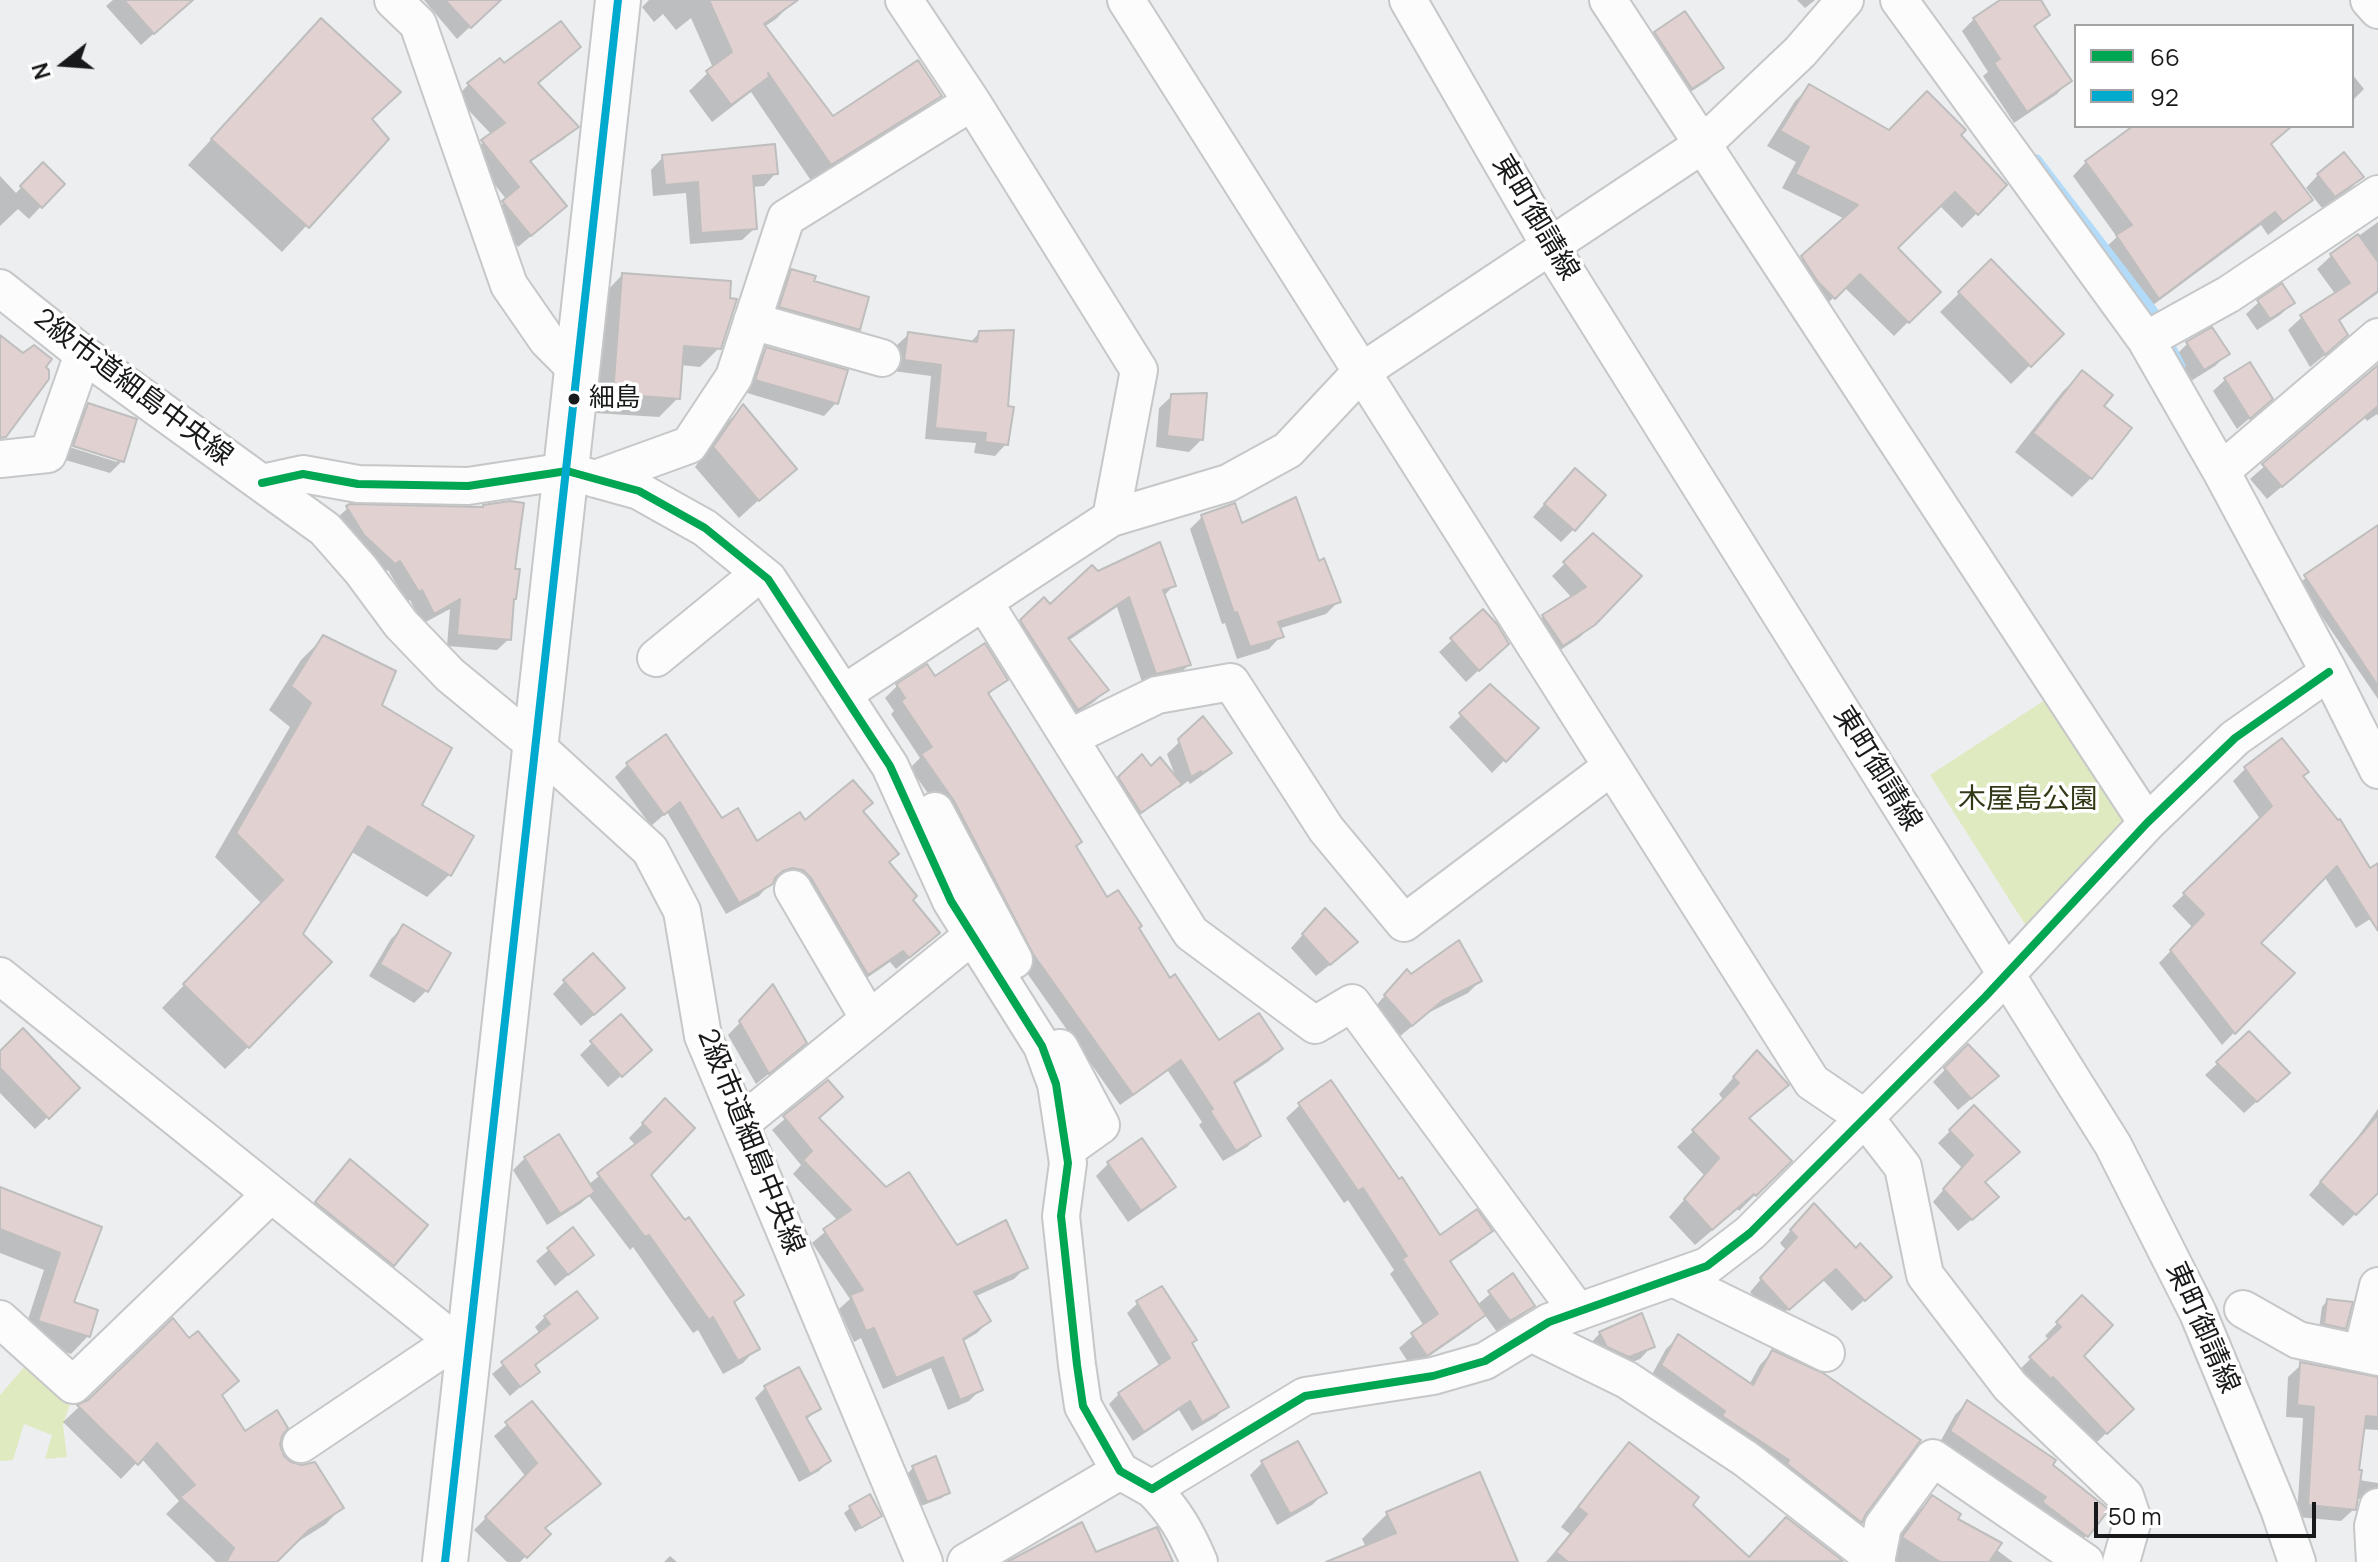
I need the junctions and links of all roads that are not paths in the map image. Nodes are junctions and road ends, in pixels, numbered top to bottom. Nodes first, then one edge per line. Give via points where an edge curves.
1 (393, 0) edge
2 (618, 0) edge
3 (904, 0) edge
4 (1126, 0) edge
5 (1408, 0) edge
6 (1608, 0) edge
7 (1845, 0) edge
8 (1899, 0) edge
9 (2369, 0) edge
10 (2378, 10) edge
11 (972, 102) junction
12 (1702, 145) junction
13 (2378, 194) edge
14 (1550, 246) junction
15 (0, 288) edge
16 (752, 321) junction
17 (2378, 337) edge
18 (2146, 340) junction
19 (83, 354) junction
20 (882, 358) dead end
21 (577, 370) junction
22 (1361, 372) junction
23 (0, 459) edge
24 (2221, 471) junction
25 (581, 475) junction
26 (262, 483) junction
27 (1111, 518) junction
28 (760, 573) junction
29 (984, 602) junction
30 (656, 658) dead end
31 (2329, 672) junction
32 (854, 686) junction
33 (1069, 738) junction
34 (535, 745) junction
35 (892, 752) junction
36 (1611, 767) junction
37 (2378, 770) edge
38 (2147, 823) junction
39 (793, 889) dead end
40 (973, 935) junction
41 (2006, 975) junction
42 (0, 976) edge
43 (869, 1019) junction
44 (1865, 1118) junction
45 (740, 1124) junction
46 (1066, 1150) junction
47 (271, 1194) junction
48 (1673, 1278) junction
49 (2378, 1286) edge
50 (2243, 1309) dead end
51 (1578, 1312) junction
52 (0, 1319) edge
53 (1531, 1333) junction
54 (461, 1346) junction
55 (1826, 1353) dead end
56 (2370, 1355) edge
57 (301, 1444) dead end
58 (1120, 1471) junction
59 (1152, 1489) junction
60 (2378, 1507) edge
61 (1876, 1561) edge
62 (445, 1562) edge
63 (924, 1562) edge
64 (966, 1562) edge
65 (1199, 1562) edge
66 (2085, 1562) edge
67 (2121, 1562) edge
68 (2297, 1562) edge
69 (2375, 1562) edge

1 - 21 street via 418,24 509,285 547,340
2 - 21 main road
3 - 11 street
4 - 22 street
5 - 14 street, 東町御請線
6 - 12 street
7 - 12 street via 1800,52
8 - 18 street
9 - 10 street
11 - 16 street via 786,218
11 - 27 street via 1139,370
12 - 14 street
12 - 38 street
13 - 18 street via 2229,294
14 - 22 street
14 - 41 street, 東町御請線
15 - 19 street, 2級市道細島中央線
16 - 20 street
16 - 25 street via 734,377 689,445
17 - 24 street
18 - 24 street
19 - 23 street via 48,454
19 - 26 street, 2級市道細島中央線
21 - 25 main road
22 - 27 street via 1288,450 1228,483
22 - 36 street
24 - 31 street
25 - 26 street via 468,486 358,484 303,474
25 - 28 street via 639,491 705,528
25 - 34 main road
26 - 34 street, 2級市道細島中央線 via 325,529 401,624 450,675
27 - 29 street
28 - 30 street
28 - 32 street
29 - 32 street
29 - 33 street
31 - 37 street
31 - 38 street via 2235,738
32 - 35 street
33 - 36 street via 1157,695 1231,682 1326,829 1404,923
33 - 51 street via 1191,933 1315,1025 1352,1003
34 - 45 street, 2級市道細島中央線 via 657,862 682,911 703,1036
34 - 54 main road
35 - 40 street via 951,901
35 - 46 street via 1101,1125
36 - 44 street via 1812,1082
38 - 41 street
39 - 43 street
40 - 43 street
40 - 46 street via 1042,1046 1056,1084
41 - 44 street
41 - 68 street, 東町御請線 via 2113,1145 2198,1313
42 - 47 street
43 - 45 street
44 - 48 street via 1750,1233 1707,1266
44 - 67 street via 1903,1167 1925,1275 2010,1386 2125,1496 2133,1520
45 - 63 street, 2級市道細島中央線
46 - 58 street via 1061,1216 1083,1406
47 - 52 street via 73,1385
47 - 54 street
48 - 51 street
48 - 55 street
49 - 56 street
50 - 56 street via 2298,1340
51 - 53 street
53 - 59 street via 1485,1361 1446,1372 1305,1396
53 - 61 street via 1640,1389 1746,1459
54 - 57 street
54 - 62 main road
58 - 59 street
58 - 64 street
59 - 65 street via 1187,1534
60 - 69 street
61 - 66 street via 1883,1526 1933,1458

